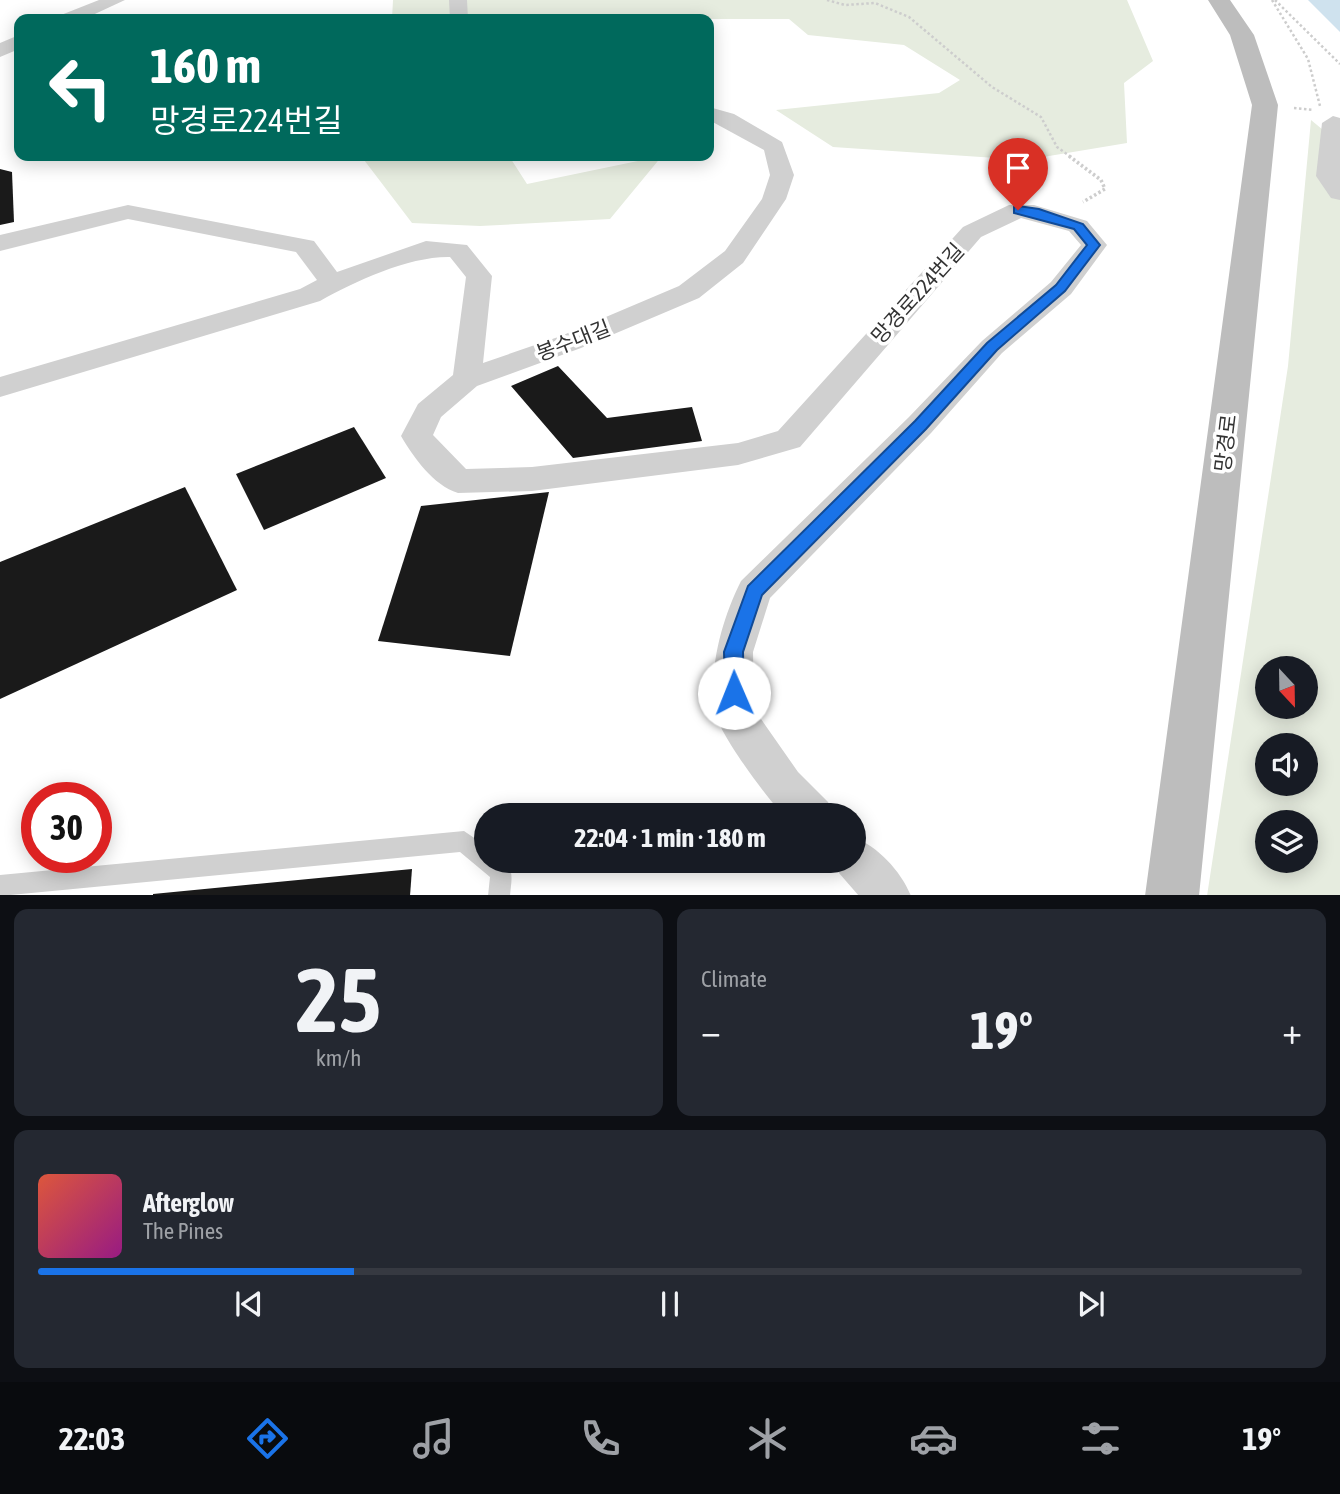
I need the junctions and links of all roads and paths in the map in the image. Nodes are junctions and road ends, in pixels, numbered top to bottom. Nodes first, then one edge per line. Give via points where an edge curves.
1 (116, 0) edge
2 (827, 0) edge
3 (1219, 0) edge
4 (1274, 0) edge
5 (81, 14) edge
6 (1340, 64) edge
7 (1265, 105) junction
8 (714, 115) edge
9 (1333, 123) dead end
10 (1340, 193) edge
11 (1056, 219) junction
12 (0, 243) edge
13 (332, 283) junction
14 (467, 379) junction
15 (0, 387) edge
16 (800, 803) edge
17 (474, 850) edge
18 (866, 871) edge
19 (501, 873) edge
20 (0, 886) edge
21 (499, 895) edge
22 (889, 895) edge
23 (1172, 895) edge

1 - 5 street
2 - 11 path via 845,5 875,3 909,17 992,87 1041,117 1057,147 1101,180 1105,189
3 - 7 street, 망경로 via 1242,35
4 - 6 path
4 - 7 path via 1308,59 1321,111
7 - 23 street, 망경로
8 - 14 street, 봉수대길 via 774,147 782,175 774,199 734,257 689,292
9 - 10 street via 1328,176
11 - 14 street, 망경로224번길 via 1018,210 972,232 789,439 738,454 532,479 458,481 417,436 429,411
11 - 16 street, 망경로224번길 via 1078,226 1094,245 1061,288 992,347 754,591 734,652 735,713 783,786
12 - 13 street via 128,212 305,246
13 - 14 street via 426,249 458,250 480,276
13 - 15 street via 310,295
17 - 20 lane via 464,841
18 - 22 street
19 - 21 lane

